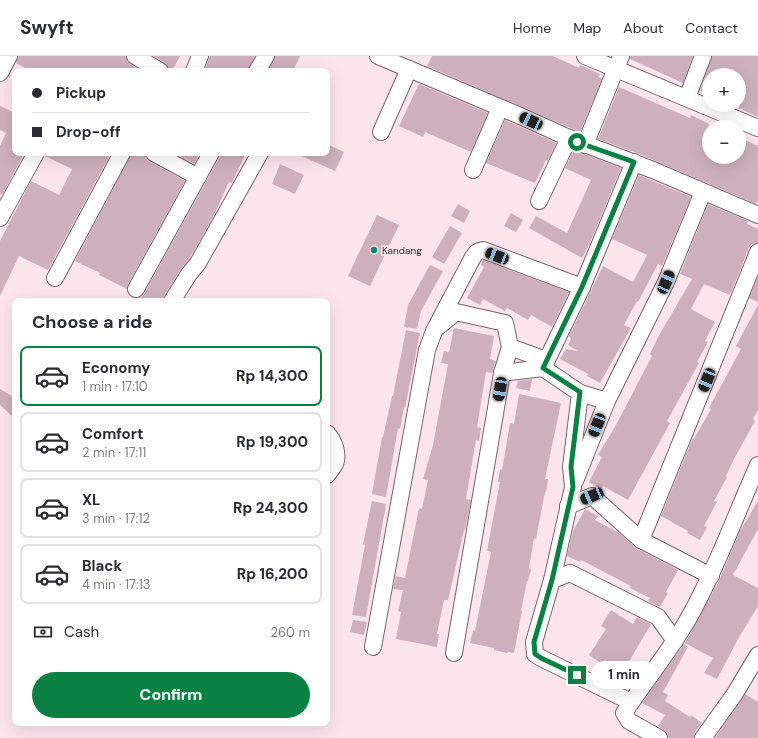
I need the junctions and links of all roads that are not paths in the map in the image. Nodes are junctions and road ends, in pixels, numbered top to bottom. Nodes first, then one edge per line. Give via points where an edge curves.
1 (135, 56) edge
2 (200, 56) edge
3 (266, 56) edge
4 (378, 56) edge
5 (586, 56) edge
6 (703, 56) edge
7 (618, 62) edge
8 (155, 68) edge
9 (195, 68) edge
10 (260, 68) edge
11 (409, 69) junction
12 (687, 98) junction
13 (500, 108) junction
14 (757, 126) edge
15 (381, 132) dead end
16 (569, 138) junction
17 (585, 145) junction
18 (34, 156) edge
19 (120, 156) edge
20 (160, 156) edge
21 (209, 156) edge
22 (258, 156) edge
23 (634, 162) junction
24 (473, 170) dead end
25 (198, 177) junction
26 (703, 192) junction
27 (539, 202) dead end
28 (758, 215) edge
29 (0, 218) edge
30 (758, 252) edge
31 (55, 278) dead end
32 (582, 287) junction
33 (136, 289) dead end
34 (174, 298) edge
35 (434, 331) junction
36 (510, 347) junction
37 (545, 364) junction
38 (502, 373) junction
39 (580, 392) junction
40 (607, 401) junction
41 (330, 437) edge
42 (758, 465) edge
43 (330, 471) edge
44 (573, 487) junction
45 (568, 506) junction
46 (641, 540) junction
47 (711, 576) junction
48 (552, 580) junction
49 (675, 641) junction
50 (373, 647) dead end
51 (454, 653) dead end
52 (758, 655) edge
53 (631, 702) junction
54 (658, 738) edge
55 (703, 738) edge

1 - 8 street
2 - 9 street
3 - 10 street
4 - 11 street
5 - 7 street
6 - 12 street
7 - 12 street
7 - 17 street
11 - 13 street
11 - 15 street
12 - 14 street
13 - 16 street
13 - 24 street
16 - 17 street
16 - 27 street
17 - 23 street
18 - 29 street
19 - 31 street
20 - 25 street
21 - 25 street
22 - 34 street via 198,263
23 - 26 street
23 - 32 street
25 - 33 street
26 - 28 street
26 - 40 street via 666,282
30 - 46 street
32 - 35 street via 483,250 477,252 473,258
32 - 37 street
35 - 36 street via 456,312 505,323
35 - 50 street via 427,350
36 - 37 street
36 - 38 street
37 - 38 street
37 - 39 street
38 - 51 street
39 - 40 street
39 - 44 street via 572,461
40 - 44 street
41 - 43 street via 336,455 335,464
42 - 47 street
44 - 45 street
45 - 46 street via 592,496
45 - 48 street
46 - 47 street
47 - 49 street
48 - 49 street via 570,573 652,613 658,617
48 - 53 street via 534,642 535,654
49 - 53 street
52 - 55 street via 734,695
53 - 54 street via 624,713 629,720

